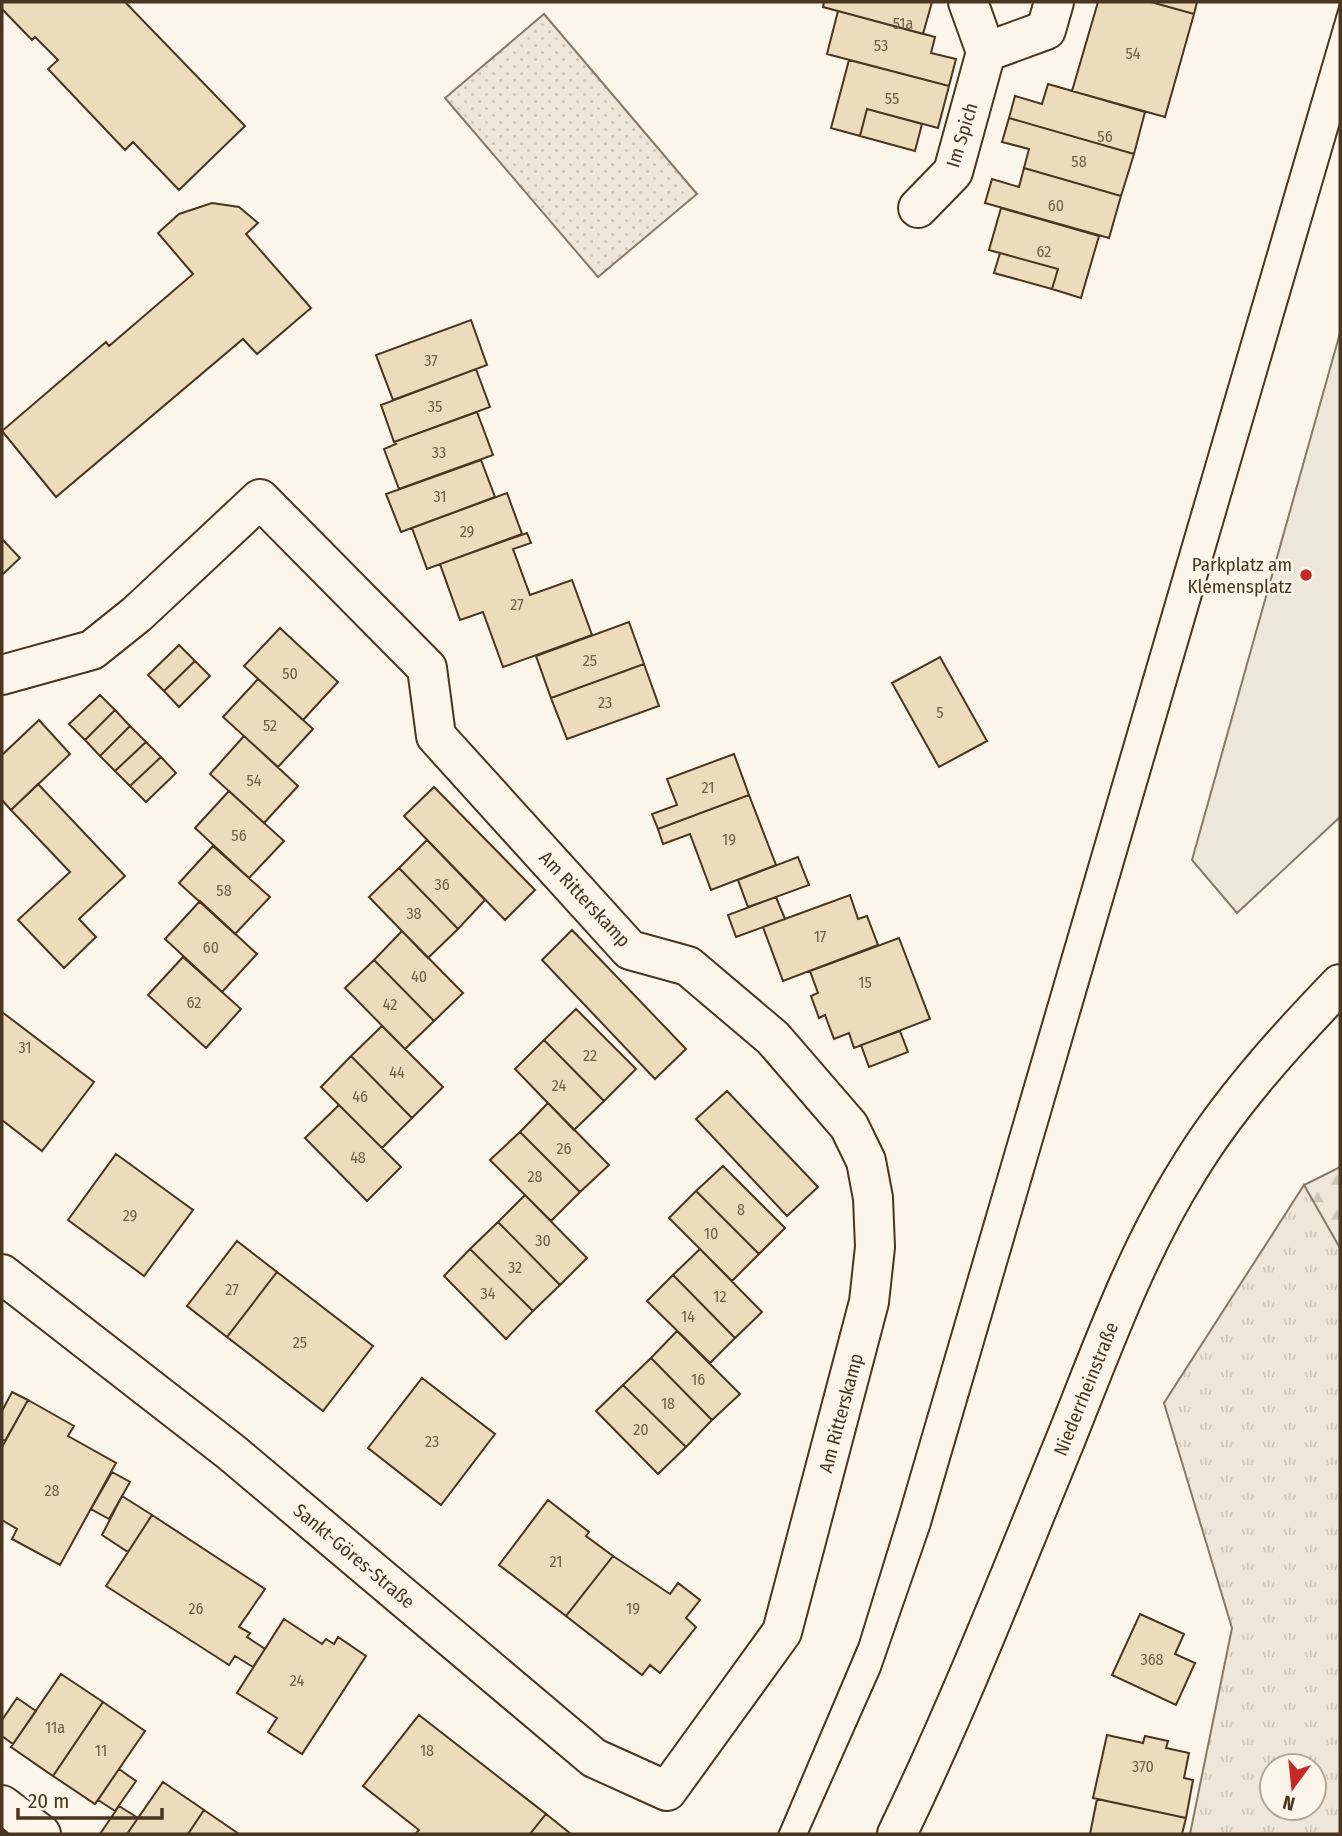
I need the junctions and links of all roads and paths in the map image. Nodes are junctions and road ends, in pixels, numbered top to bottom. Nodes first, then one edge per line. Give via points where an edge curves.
1 (968, 2) edge
2 (1054, 2) edge
3 (986, 51) junction
4 (918, 208) dead end
5 (2, 675) edge
6 (1340, 984) edge
7 (2, 1274) edge
8 (703, 1743) joint
9 (2, 1805) edge
10 (41, 1834) edge
11 (897, 1834) edge

1 - 3 street
2 - 3 street via 1046,30
3 - 4 street, Im Spich via 953,172
5 - 8 street, Am Ritterskamp via 92,650 260,499 427,668 436,736 630,950 688,966 773,1038 849,1126 866,1161 873,1198 876,1247 869,1302 782,1632
6 - 11 street, Niederrheinstraße via 1258,1074 1188,1170 1154,1230 1115,1315 951,1721
7 - 8 street, Sankt-Göres-Straße via 231,1452 594,1758 667,1791
9 - 10 street

